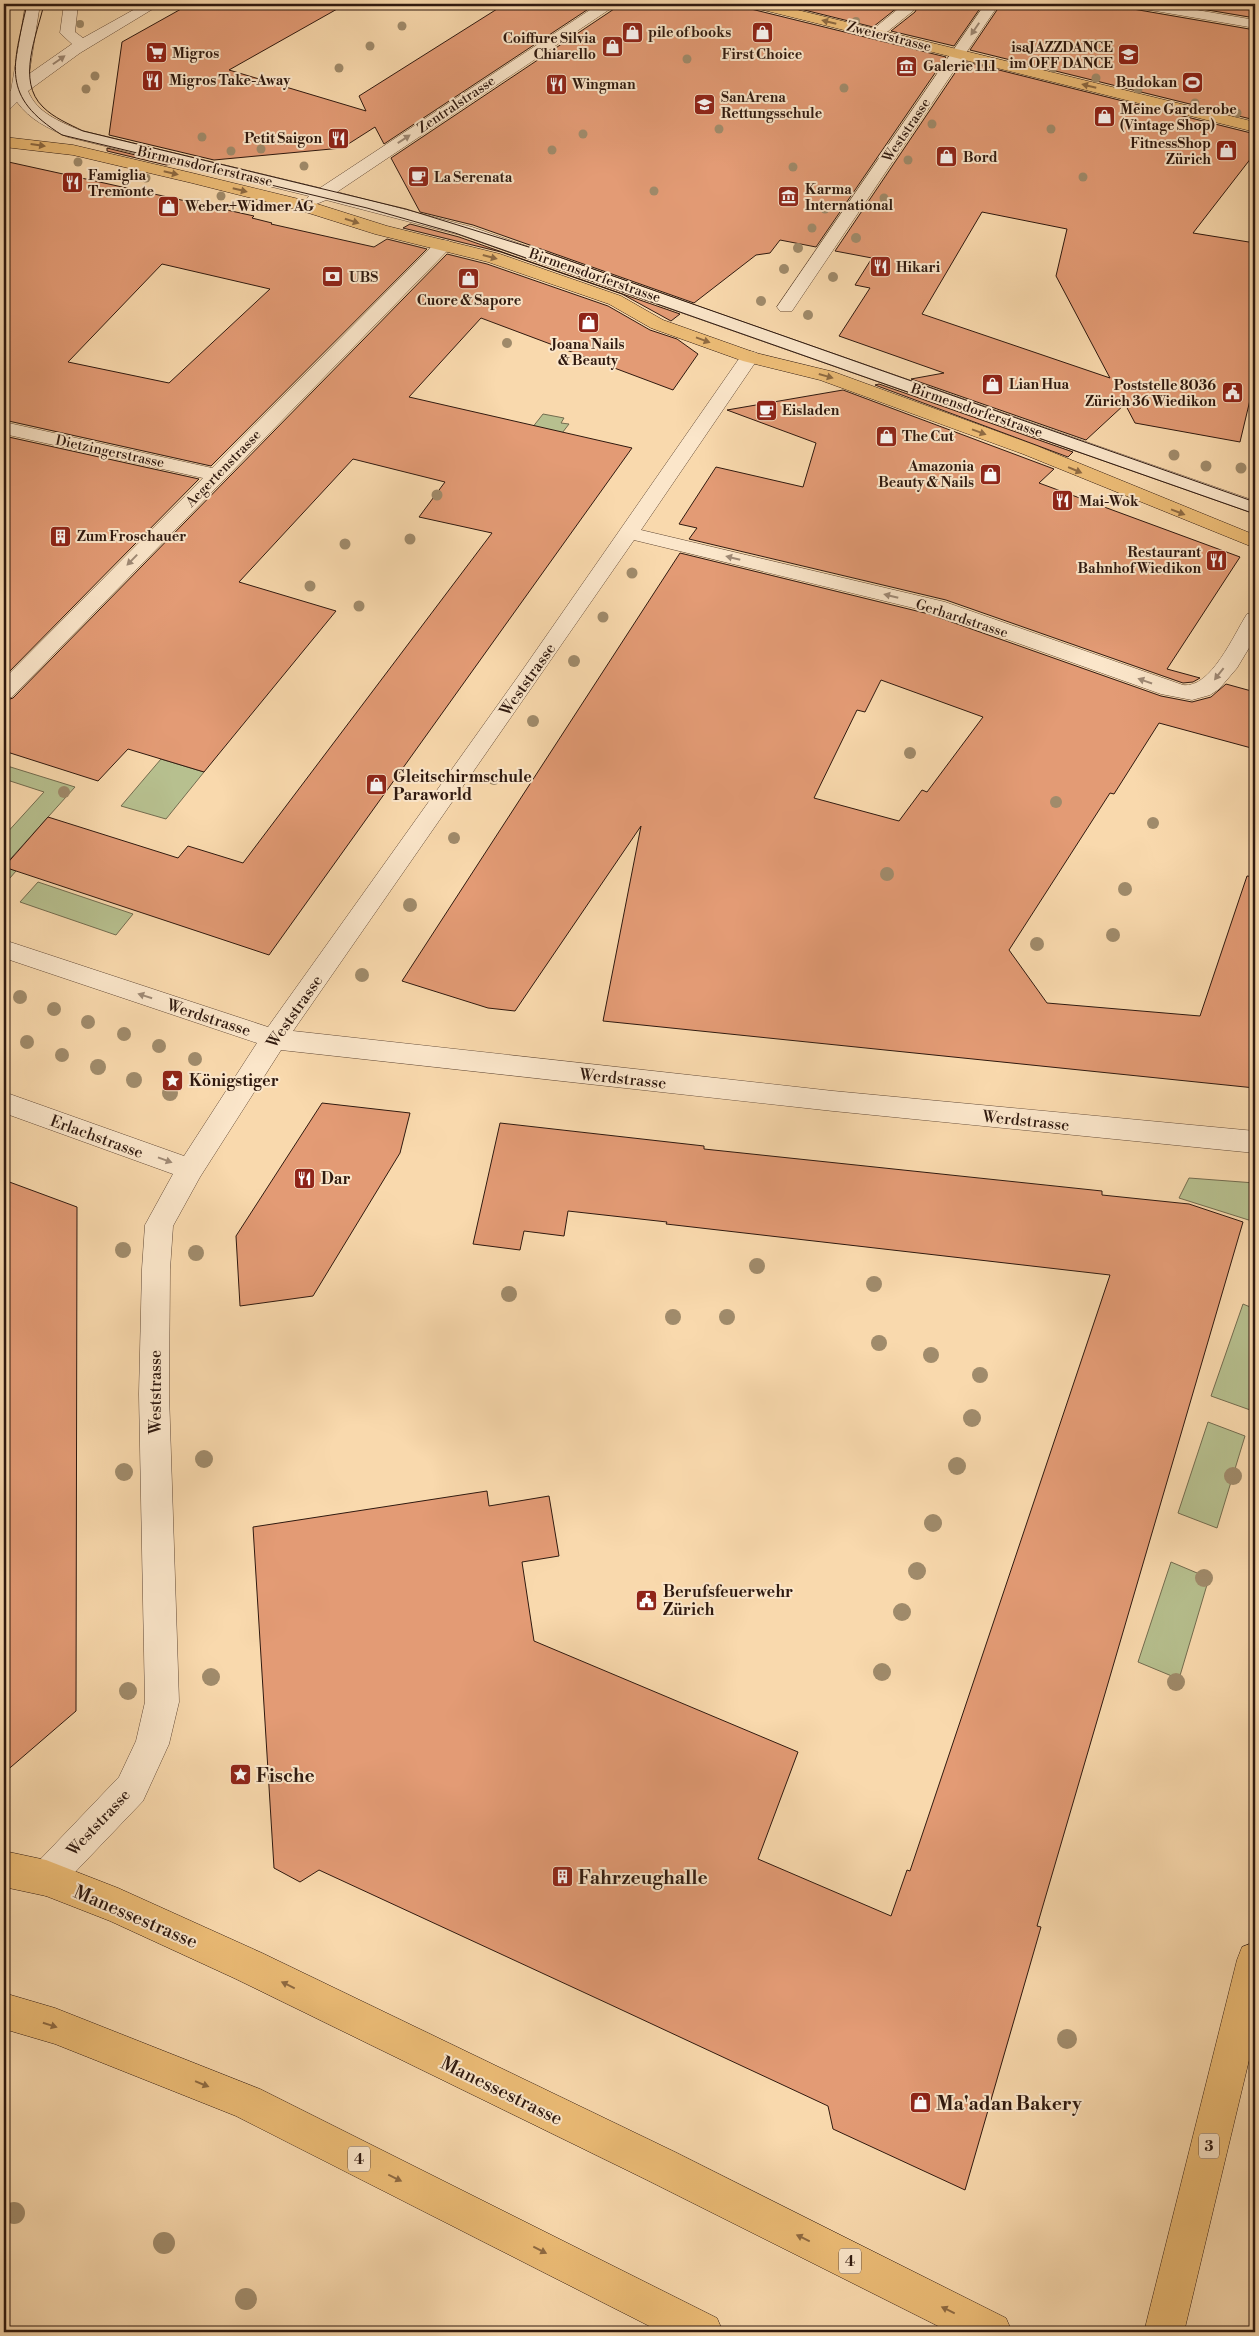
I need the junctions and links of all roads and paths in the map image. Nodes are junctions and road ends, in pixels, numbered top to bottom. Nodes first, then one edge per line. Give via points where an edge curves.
1 (34, 4) edge
2 (71, 4) edge
3 (154, 4) edge
4 (608, 4) edge
5 (756, 4) edge
6 (992, 4) edge
7 (1138, 4) edge
8 (908, 8) dead end
9 (1255, 24) edge
10 (877, 33) junction
11 (82, 45) junction
12 (958, 54) junction
13 (19, 89) junction
14 (4, 95) edge
15 (4, 106) edge
16 (1255, 127) edge
17 (4, 142) edge
18 (115, 144) junction
19 (73, 150) junction
20 (323, 194) junction
21 (305, 206) junction
22 (443, 245) junction
23 (786, 307) dead end
24 (750, 357) junction
25 (4, 428) edge
26 (215, 475) junction
27 (1255, 508) edge
28 (629, 533) junction
29 (1255, 542) edge
30 (1255, 619) edge
31 (1246, 652) edge
32 (4, 692) edge
33 (4, 950) edge
34 (274, 1039) junction
35 (4, 1102) edge
36 (1255, 1142) edge
37 (190, 1169) junction
38 (4, 1868) edge
39 (46, 1878) junction
40 (1255, 1960) edge
41 (4, 2011) edge
42 (703, 2332) edge
43 (992, 2332) edge
44 (1164, 2332) edge

1 - 13 street
2 - 11 street via 67,33
3 - 11 street
20 -> 4 street, Zentralstrasse
10 -> 5 main road, Zweierstrasse
6 -> 12 street, Weststrasse
7 - 9 street
8 - 10 street
10 - 12 main road, Zweierstrasse
13 -> 11 street
16 -> 12 main road, Zweierstrasse
12 - 23 street, Weststrasse
13 - 14 street
13 - 15 street
13 - 18 street, Birmensdorferstrasse via 28,106 46,121 74,134
17 -> 19 main road, Birmensdorferstrasse
18 - 19 street
18 - 20 street, Birmensdorferstrasse
19 -> 21 main road, Birmensdorferstrasse
20 - 21 street, Zentralstrasse
20 - 27 street, Birmensdorferstrasse via 401,213 517,248
21 -> 22 main road, Birmensdorferstrasse
22 -> 24 main road, Birmensdorferstrasse via 494,258 615,300 658,324
22 - 26 street, Aegertenstrasse
24 - 28 street, Weststrasse
24 -> 29 main road, Birmensdorferstrasse via 827,376 1030,450
25 - 26 street, Dietzingerstrasse
26 -> 32 street, Aegertenstrasse
31 -> 28 street, Gerhardstrasse via 1211,685 1192,694 1169,689 937,608
28 - 34 street, Weststrasse
30 - 31 street, Gerhardstrasse
34 -> 33 street, Werdstrasse
34 - 36 street, Werdstrasse via 823,1100
34 - 37 street, Weststrasse
35 -> 37 street, Erlachstrasse
37 - 39 street, Weststrasse via 159,1226 156,1268 154,1394 162,1702 152,1744 131,1789
38 - 39 main road, Manessestrasse / 4
43 -> 39 main road, Manessestrasse / 4 via 661,2166 249,1966 118,1906
40 - 44 main road, 3
41 -> 42 main road, 4 via 55,2026 248,2102

